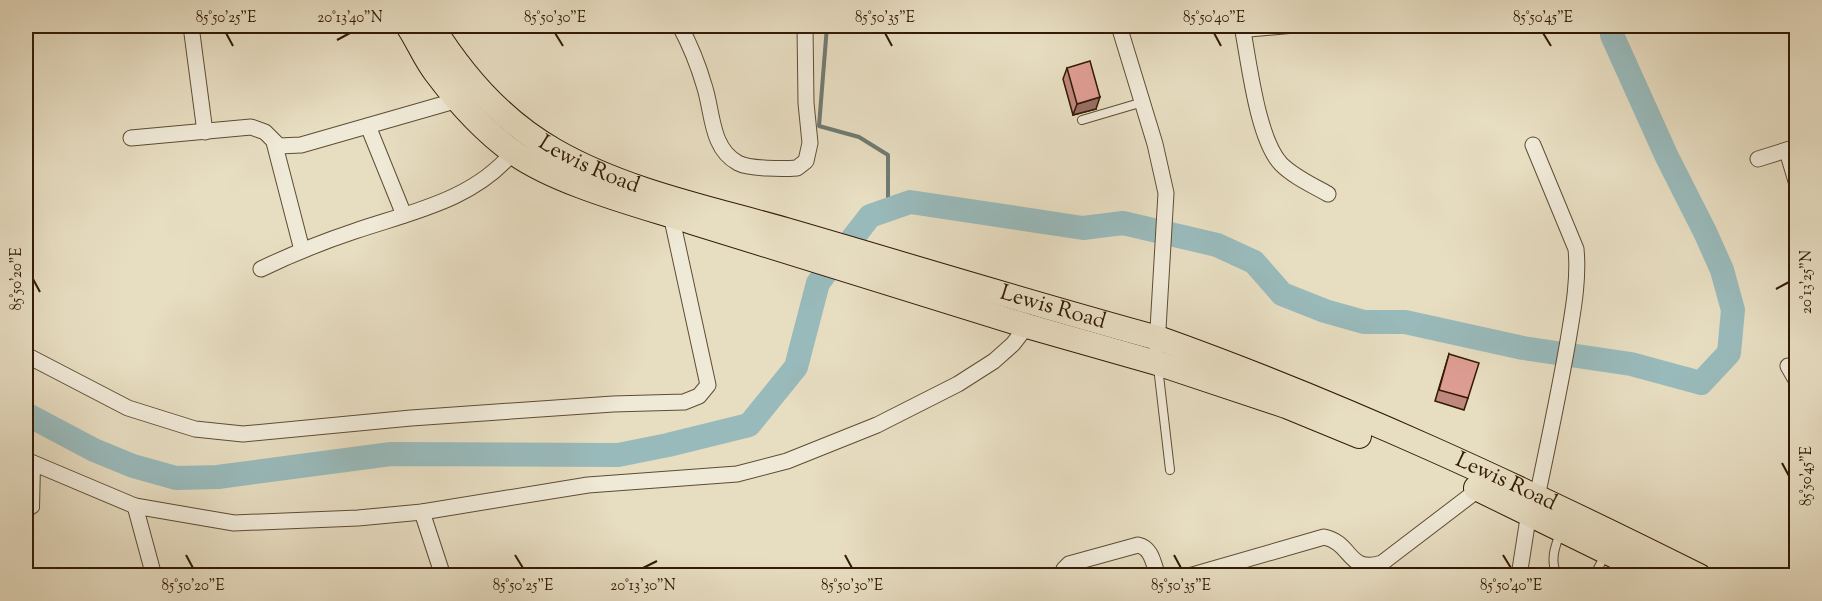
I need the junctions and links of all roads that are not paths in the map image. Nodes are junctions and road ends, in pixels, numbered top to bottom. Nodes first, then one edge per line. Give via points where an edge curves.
1 (190, 26) edge
2 (408, 26) edge
3 (432, 26) edge
4 (680, 26) edge
5 (805, 26) edge
6 (1119, 26) edge
7 (1310, 26) edge
8 (1323, 26) edge
9 (1243, 29) edge
10 (458, 100) junction
11 (1143, 102) junction
12 (484, 110) junction
13 (1082, 120) dead end
14 (368, 126) junction
15 (205, 132) junction
16 (131, 138) dead end
17 (274, 142) junction
18 (1533, 145) dead end
19 (1792, 149) edge
20 (513, 152) junction
21 (1758, 159) dead end
22 (1797, 181) edge
23 (1328, 194) dead end
24 (687, 214) junction
25 (404, 215) junction
26 (302, 250) junction
27 (261, 269) dead end
28 (1017, 314) junction
29 (1158, 338) junction
30 (26, 355) edge
31 (1157, 363) junction
32 (1788, 366) dead end
33 (1797, 380) edge
34 (31, 463) edge
35 (1170, 470) dead end
36 (1479, 489) junction
37 (1533, 505) junction
38 (135, 506) junction
39 (422, 512) junction
40 (26, 514) edge
41 (1562, 529) junction
42 (1607, 551) junction
43 (1644, 563) edge
44 (154, 576) edge
45 (443, 576) edge
46 (1064, 576) edge
47 (1158, 576) edge
48 (1190, 576) edge
49 (1519, 576) edge
50 (1558, 576) edge
51 (1594, 576) edge
52 (1699, 576) edge

1 - 15 street
2 - 10 main road, Lewis Road via 434,71
3 - 12 main road, Lewis Road
4 - 5 street via 696,58 707,92 711,123 725,153 739,164 783,169 797,168 806,161 810,143
6 - 11 street
7 - 8 lane
7 - 9 lane
9 - 23 street via 1259,115 1272,152 1291,172
10 - 12 main road, Lewis Road
10 - 14 street
11 - 13 lane
11 - 29 street via 1166,193
12 - 20 main road, Lewis Road
12 - 24 main road, Lewis Road via 587,167
14 - 17 street via 302,145 287,147
14 - 25 street
15 - 16 street
15 - 17 street via 251,127 265,132
17 - 26 street
18 - 37 street via 1575,249 1577,263 1561,383
19 - 21 street
19 - 22 street
20 - 24 main road, Lewis Road via 615,198
20 - 25 street via 485,179 461,194
24 - 28 main road, Lewis Road
24 - 30 street via 708,385 699,396 684,402 434,416 243,434 195,429 128,408
25 - 26 street
26 - 27 street
28 - 29 main road, Lewis Road
28 - 31 main road, Lewis Road
28 - 39 street via 1013,344 994,361 958,384 877,424 787,461 737,474 588,485
29 - 31 street
29 - 37 main road, Lewis Road via 1316,399
31 - 35 lane
31 - 36 main road, Lewis Road via 1286,406
32 - 33 street
34 - 38 street
34 - 40 lane via 35,508
36 - 37 main road, Lewis Road
36 - 48 street via 1382,563 1360,565 1333,539 1324,537
37 - 41 main road, Lewis Road
37 - 43 main road, Lewis Road
37 - 49 street
38 - 39 street via 234,523
38 - 44 street
39 - 45 street
41 - 42 main road, Lewis Road
41 - 50 lane via 1553,557
42 - 43 main road, Lewis Road
42 - 51 lane
43 - 52 main road, Lewis Road
46 - 47 street via 1069,564 1138,545 1150,553

